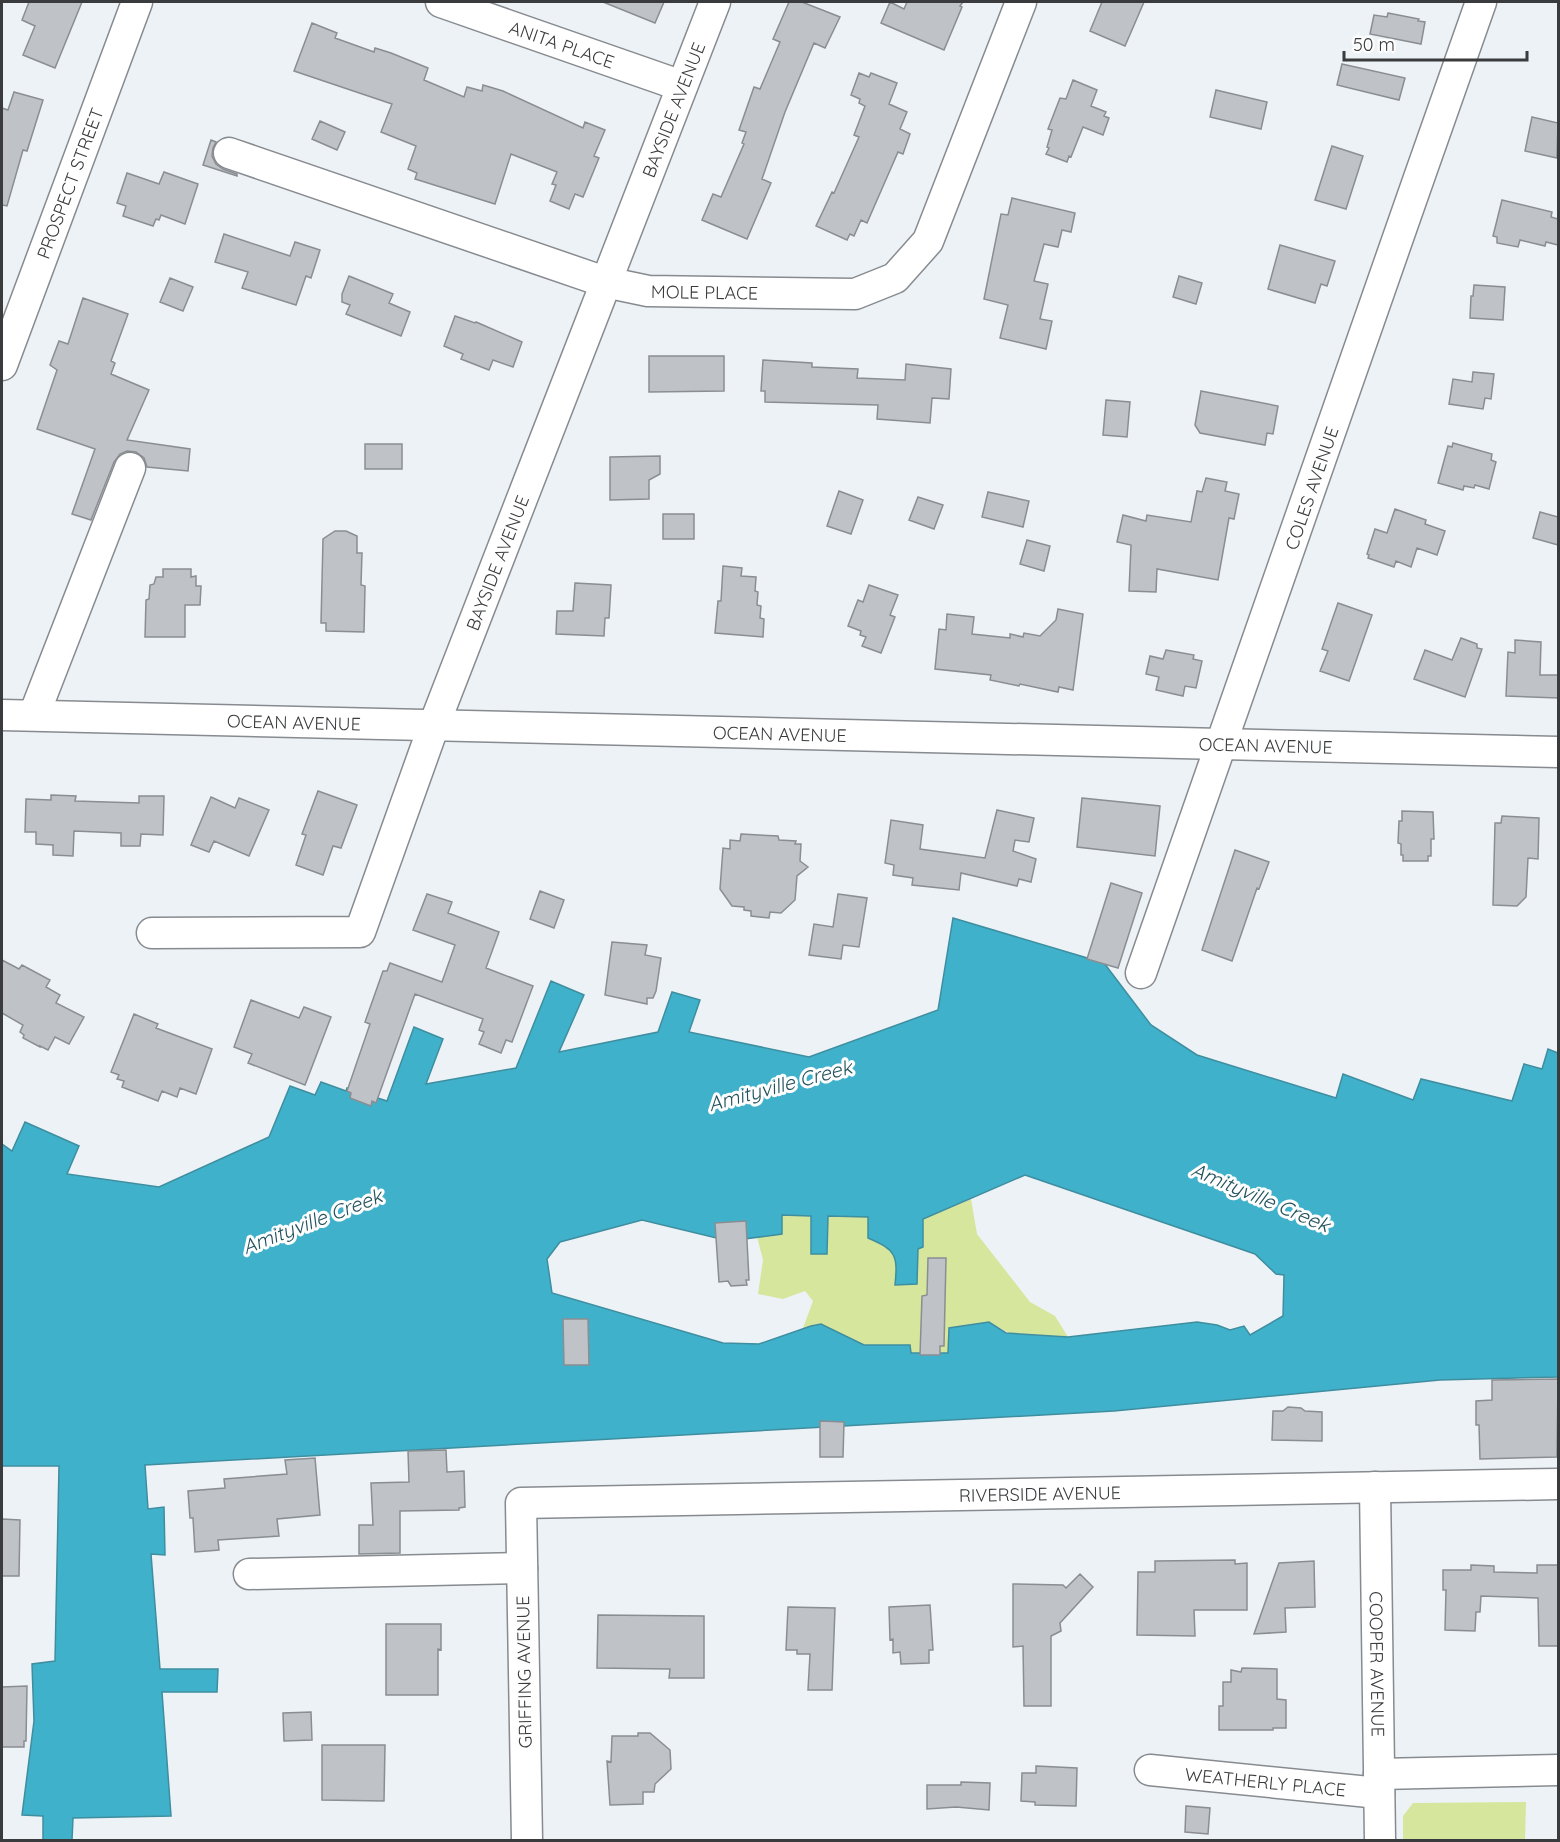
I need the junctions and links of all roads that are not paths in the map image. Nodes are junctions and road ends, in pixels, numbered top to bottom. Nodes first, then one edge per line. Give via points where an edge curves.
1 (137, 2) edge
2 (441, 2) edge
3 (715, 2) edge
4 (1021, 2) edge
5 (1481, 2) edge
6 (682, 86) junction
7 (228, 153) dead end
8 (605, 282) junction
9 (2, 365) edge
10 (130, 468) dead end
11 (2, 715) edge
12 (34, 716) junction
13 (434, 725) junction
14 (1223, 744) junction
15 (1558, 752) edge
16 (152, 933) dead end
17 (1141, 973) dead end
18 (1558, 1484) edge
19 (1375, 1487) junction
20 (521, 1503) joint
21 (522, 1568) junction
22 (249, 1574) dead end
23 (1150, 1770) dead end
24 (1558, 1770) edge
25 (1379, 1784) junction
26 (527, 1840) edge
27 (1380, 1840) edge

1 - 9 street, PROSPECT STREET
2 - 6 street, ANITA PLACE
3 - 6 street, BAYSIDE AVENUE
4 - 8 street, MOLE PLACE via 928,240 895,278 855,294 648,291
5 - 14 street, COLES AVENUE
6 - 8 street, BAYSIDE AVENUE
7 - 8 street, MOLE PLACE
8 - 13 street, BAYSIDE AVENUE
10 - 12 street
11 - 12 street, OCEAN AVENUE
12 - 13 street, OCEAN AVENUE
13 - 14 street, OCEAN AVENUE
13 - 16 street, BAYSIDE AVENUE via 360,932
14 - 15 street, OCEAN AVENUE
14 - 17 street, COLES AVENUE
18 - 19 street, RIVERSIDE AVENUE
19 - 20 street, RIVERSIDE AVENUE
19 - 25 street, COOPER AVENUE
20 - 21 street, GRIFFING AVENUE
21 - 22 street
21 - 26 street, GRIFFING AVENUE
23 - 25 street, WEATHERLY PLACE
24 - 25 street, WEATHERLY PLACE
25 - 27 street, COOPER AVENUE

